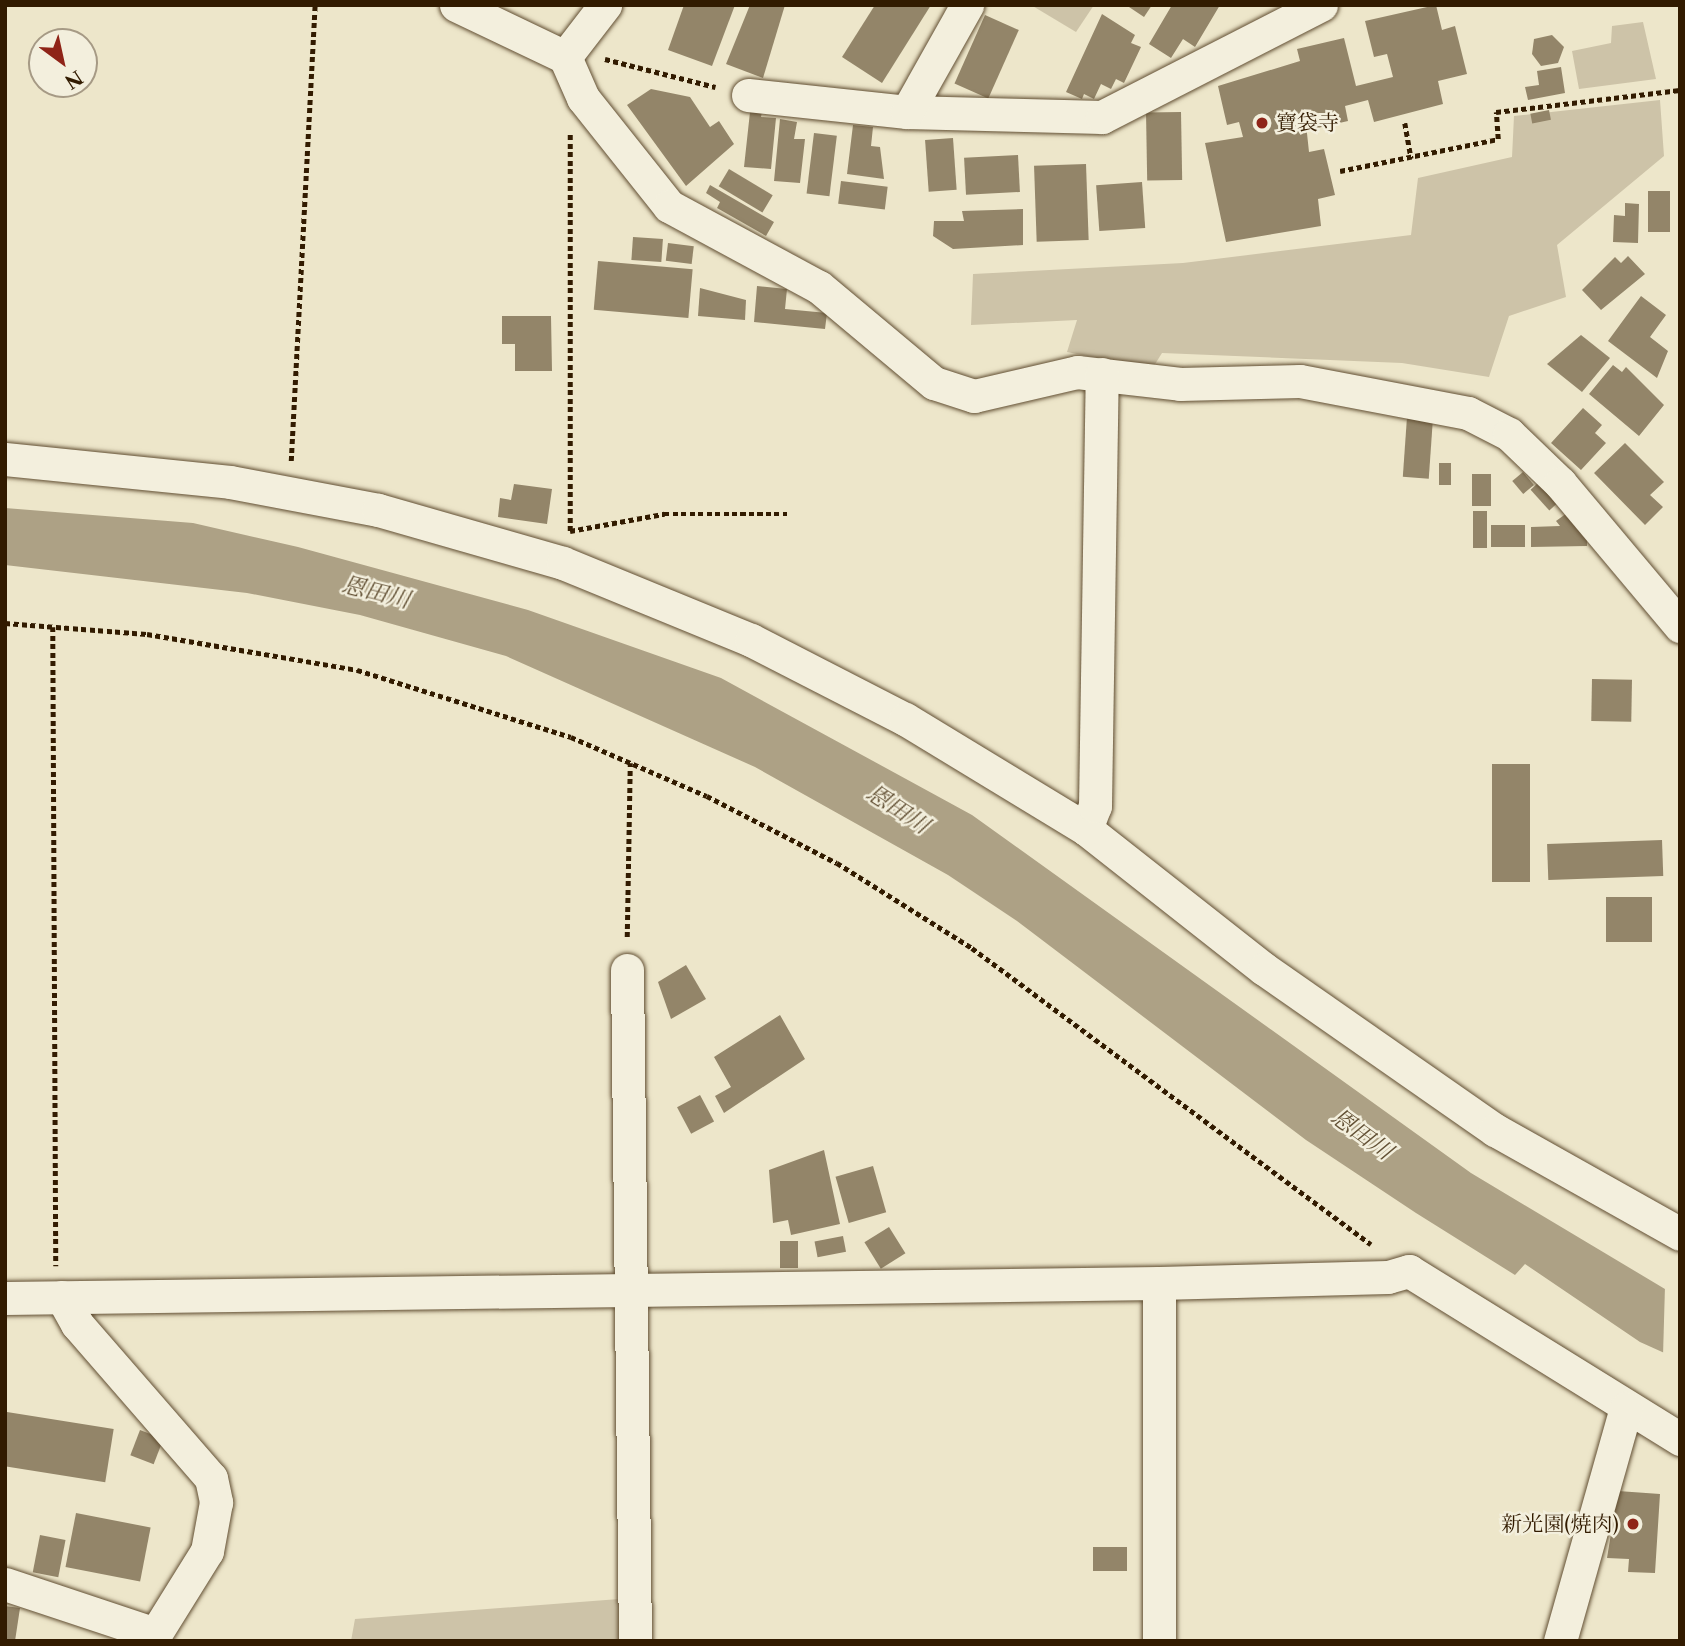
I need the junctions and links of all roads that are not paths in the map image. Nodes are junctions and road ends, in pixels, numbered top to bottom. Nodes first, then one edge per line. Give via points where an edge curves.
1 (456, 5) edge
2 (605, 5) edge
3 (967, 5) edge
4 (1321, 5) edge
5 (578, 57) junction
6 (748, 95) road end
7 (907, 112) junction
8 (1102, 373) junction
9 (5, 459) edge
10 (1680, 626) edge
11 (1086, 829) junction
12 (627, 970) road end
13 (1680, 1234) edge
14 (1159, 1283) junction
15 (631, 1290) junction
16 (62, 1297) junction
17 (5, 1298) edge
18 (1626, 1408) junction
19 (1680, 1439) edge
20 (5, 1584) edge
21 (153, 1637) edge
22 (635, 1641) edge
23 (1159, 1641) edge
24 (1560, 1641) edge

1 - 5 street
2 - 5 street
3 - 7 street
4 - 7 street via 1102,117
5 - 8 street via 583,98 669,206 819,287 901,362 934,383 974,396 1054,375
6 - 7 street
8 - 10 street via 1180,384 1300,381 1468,413 1509,434 1560,484
8 - 11 street via 1095,806
9 - 11 street via 284,490 563,563 751,640 905,719
11 - 13 street via 1264,969 1495,1130
12 - 15 street
14 - 15 street
14 - 18 street via 1388,1278 1409,1271
14 - 23 street
15 - 16 street
15 - 22 street
16 - 17 street
16 - 21 street via 77,1324 211,1478 216,1502 207,1551 174,1612
18 - 19 street
18 - 24 street
20 - 21 street

